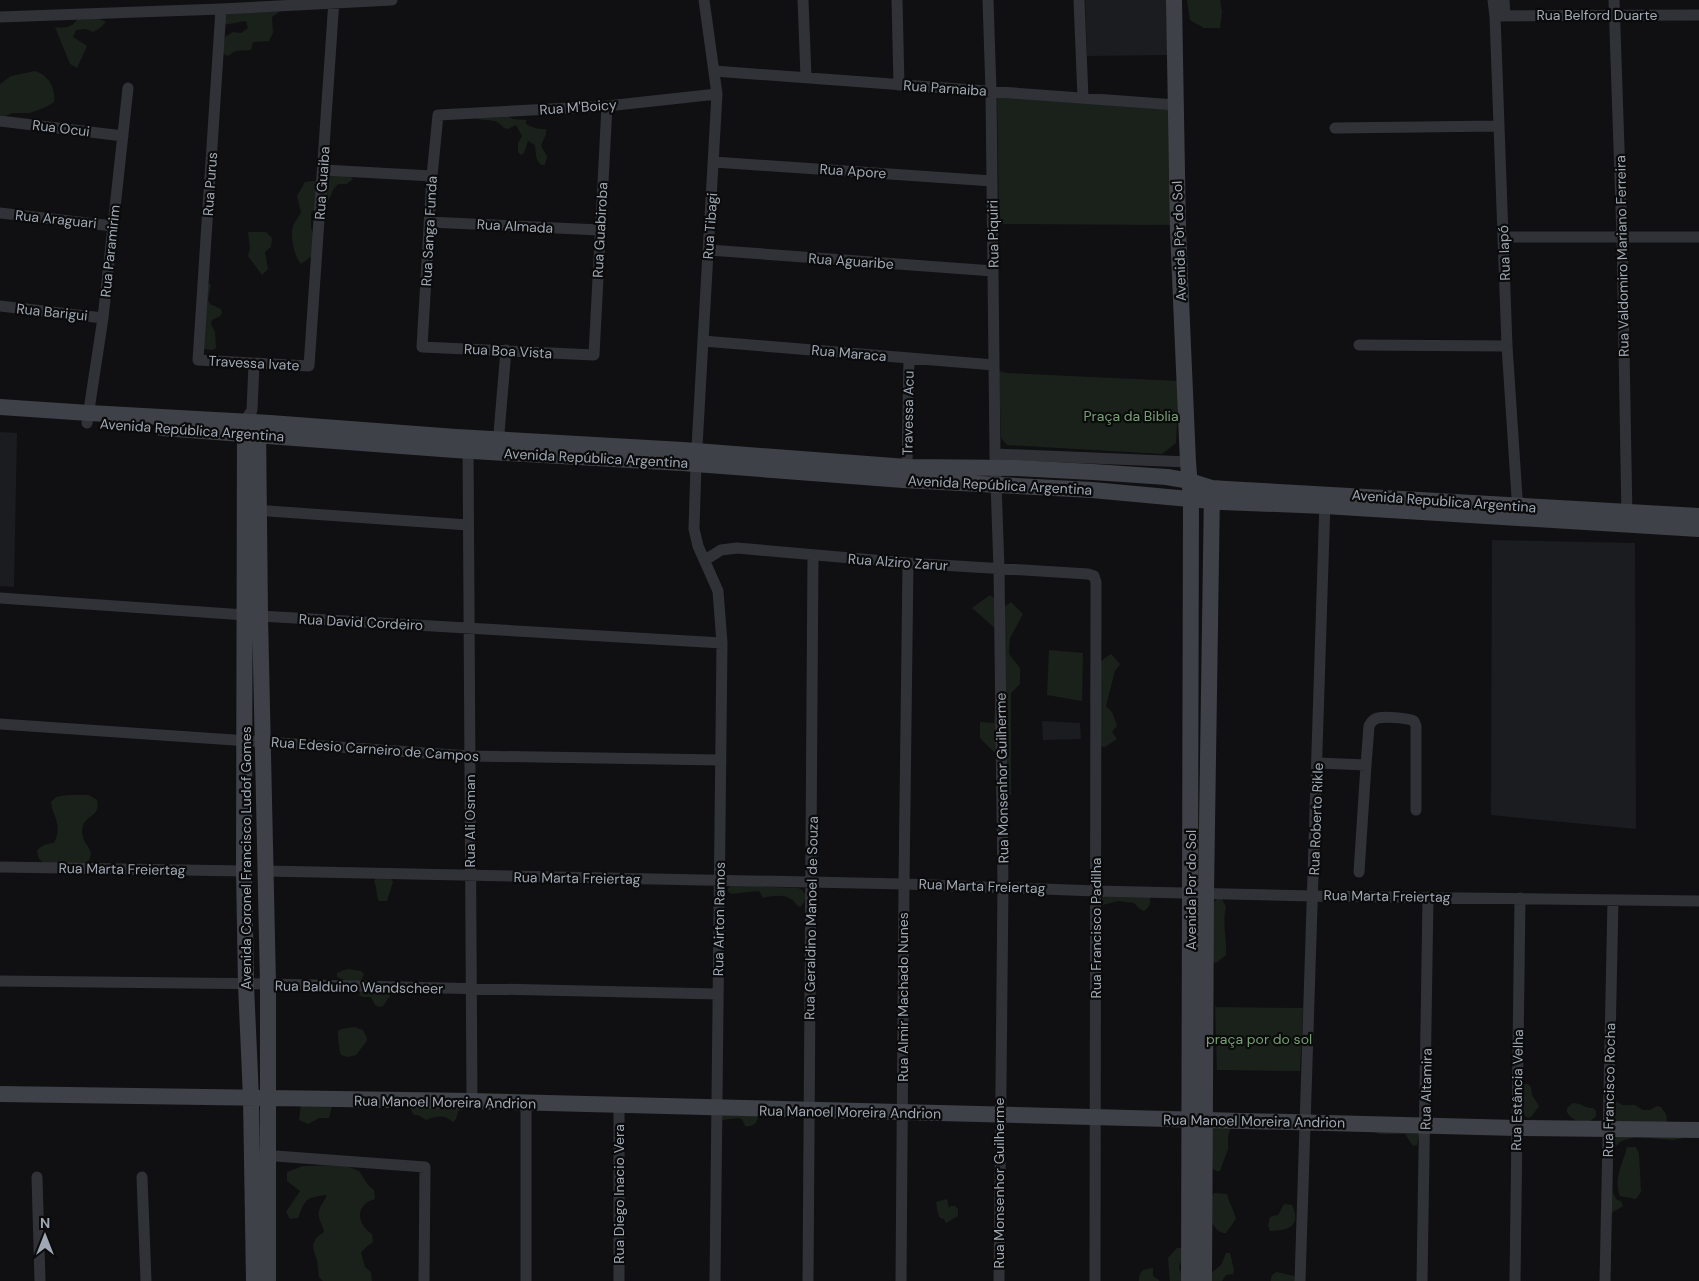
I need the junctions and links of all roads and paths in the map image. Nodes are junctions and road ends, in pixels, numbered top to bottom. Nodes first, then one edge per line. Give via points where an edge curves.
1 (392, 0) edge
2 (704, 0) edge
3 (803, 0) edge
4 (897, 0) edge
5 (988, 0) edge
6 (1079, 0) edge
7 (1174, 0) edge
8 (1493, 0) edge
9 (1504, 0) edge
10 (1614, 0) edge
11 (334, 1) edge
12 (152, 5) edge
13 (221, 9) junction
14 (1614, 15) junction
15 (1699, 15) edge
16 (1500, 16) junction
17 (0, 17) edge
18 (714, 71) junction
19 (806, 77) junction
20 (899, 84) junction
21 (128, 88) dead end
22 (991, 91) junction
23 (717, 94) junction
24 (1083, 98) junction
25 (1176, 105) junction
26 (607, 106) junction
27 (438, 115) joint
28 (0, 120) edge
29 (1498, 126) junction
30 (1335, 128) dead end
31 (123, 136) junction
32 (714, 162) junction
33 (324, 170) junction
34 (432, 176) junction
35 (992, 181) junction
36 (0, 213) edge
37 (429, 222) junction
38 (113, 226) junction
39 (600, 230) junction
40 (1503, 237) junction
41 (1622, 237) junction
42 (1699, 237) edge
43 (708, 250) junction
44 (994, 271) junction
45 (0, 306) edge
46 (103, 318) junction
47 (703, 341) junction
48 (1359, 345) dead end
49 (1507, 346) junction
50 (422, 347) joint
51 (506, 350) junction
52 (594, 355) joint
53 (909, 358) junction
54 (198, 360) joint
55 (254, 364) junction
56 (994, 365) junction
57 (309, 366) joint
58 (0, 407) edge
59 (0, 417) edge
60 (88, 418) junction
61 (251, 424) junction
62 (468, 444) junction
63 (498, 446) junction
64 (697, 458) junction
65 (1188, 462) junction
66 (907, 467) junction
67 (996, 469) junction
68 (1190, 481) junction
69 (1212, 494) junction
70 (1191, 500) junction
71 (1325, 500) junction
72 (252, 510) junction
73 (1518, 512) junction
74 (1699, 516) edge
75 (1627, 519) junction
76 (468, 525) junction
77 (1699, 529) edge
78 (813, 555) junction
79 (705, 560) junction
80 (908, 563) junction
81 (999, 569) junction
82 (1094, 576) joint
83 (0, 598) edge
84 (252, 616) junction
85 (468, 628) junction
86 (722, 642) junction
87 (0, 724) edge
88 (245, 740) junction
89 (263, 741) junction
90 (470, 756) junction
91 (721, 760) junction
92 (1318, 763) junction
93 (1366, 765) junction
94 (1416, 810) dead end
95 (0, 867) edge
96 (244, 871) junction
97 (266, 871) junction
98 (1359, 872) dead end
99 (470, 876) junction
100 (720, 880) junction
101 (811, 882) junction
102 (904, 884) junction
103 (1003, 886) junction
104 (1096, 891) junction
105 (1198, 893) junction
106 (1313, 896) junction
107 (1428, 897) junction
108 (1520, 898) junction
109 (1613, 900) junction
110 (1699, 901) edge
111 (0, 981) edge
112 (268, 984) junction
113 (246, 985) junction
114 (471, 989) junction
115 (718, 994) junction
116 (0, 1094) edge
117 (259, 1098) junction
118 (472, 1101) junction
119 (526, 1104) junction
120 (619, 1106) junction
121 (716, 1109) junction
122 (809, 1110) junction
123 (902, 1113) junction
124 (1000, 1115) junction
125 (1095, 1117) junction
126 (1197, 1120) junction
127 (1304, 1122) junction
128 (1426, 1126) junction
129 (1517, 1128) junction
130 (1609, 1130) junction
131 (1699, 1130) edge
132 (260, 1155) junction
133 (37, 1177) dead end
134 (142, 1177) dead end
135 (40, 1281) edge
136 (146, 1281) edge
137 (254, 1281) edge
138 (268, 1281) edge
139 (424, 1281) edge
140 (526, 1281) edge
141 (619, 1281) edge
142 (715, 1281) edge
143 (808, 1281) edge
144 (901, 1281) edge
145 (998, 1281) edge
146 (1095, 1281) edge
147 (1189, 1281) edge
148 (1204, 1281) edge
149 (1300, 1281) edge
150 (1422, 1281) edge
151 (1514, 1281) edge
152 (1605, 1281) edge

1 - 11 street
2 - 18 street, Rua Tibagi
3 - 19 street
4 - 20 street
5 - 22 street, Rua Piquiri
6 - 24 street
7 - 25 street, Avenida Pôr do Sol
8 - 16 street, Rua Iapó
9 - 16 street, Rua Iapó
10 - 14 street, Rua Valdomiro Mariano Ferreira
11 - 13 street
11 - 33 street, Rua Guaiba
12 - 13 street
12 - 17 street
13 - 54 street, Rua Purus
14 - 15 street, Rua Belford Duarte
14 - 16 street, Rua Belford Duarte
14 - 41 street, Rua Valdomiro Mariano Ferreira
16 - 29 street, Rua Iapó
18 - 19 street, Rua Parnaiba
18 - 23 street, Rua Tibagi
19 - 20 street, Rua Parnaiba
20 - 22 street, Rua Parnaiba
21 - 31 street, Rua Paramirim
22 - 24 street, Rua Parnaiba
22 - 35 street, Rua Piquiri
23 - 26 street, Rua M'Boicy
23 - 32 street, Rua Tibagi
24 - 25 street, Rua Parnaiba
25 - 65 street, Avenida Pôr do Sol
26 - 27 street, Rua M'Boicy
26 - 39 street, Rua Guabiroba
27 - 34 street, Rua Sanga Funda
28 - 31 street, Rua Ocui
29 - 30 street
29 - 40 street, Rua Iapó
31 - 38 street, Rua Paramirim
32 - 35 street, Rua Apore
32 - 43 street, Rua Tibagi
33 - 34 street
33 - 57 street, Rua Guaiba
34 - 37 street, Rua Sanga Funda
35 - 44 street, Rua Piquiri
36 - 38 street, Rua Araguari
37 - 39 street, Rua Almada
37 - 50 street, Rua Sanga Funda
38 - 46 street, Rua Paramirim
39 - 52 street, Rua Guabiroba
40 - 41 street
40 - 49 street, Rua Iapó
41 - 42 street
41 - 75 street, Rua Valdomiro Mariano Ferreira
43 - 44 street, Rua Aguaribe
43 - 47 street, Rua Tibagi
44 - 56 street, Rua Piquiri
45 - 46 street, Rua Barigui
46 - 60 street, Rua Paramirim
47 - 53 street, Rua Maraca
47 - 64 street, Rua Tibagi
48 - 49 street
49 - 73 street, Rua Iapó
50 - 51 street, Rua Boa Vista
51 - 52 street, Rua Boa Vista
51 - 63 street
53 - 56 street, Rua Maraca
53 - 66 street, Travessa Acu
54 - 55 street, Travessa Ivate
55 - 57 street, Travessa Ivate
55 - 61 street
56 - 67 street, Rua Piquiri
58 - 60 street, Avenida República Argentina
59 - 60 street, Avenida República Argentina
60 - 61 street, Avenida República Argentina
61 - 62 street, Avenida República Argentina
61 - 72 street, Avenida Coronel Francisco Ludof Gomes
62 - 63 street, Avenida República Argentina
62 - 76 street, Rua Ali Osman
63 - 64 street, Avenida República Argentina
64 - 66 street, Avenida República Argentina
64 - 67 street, Avenida República Argentina via 903,480
64 - 79 street, Rua Tibagi via 694,529
65 - 67 street, Avenida República Argentina
65 - 68 street, Avenida Pôr do Sol
66 - 67 street, Avenida República Argentina
67 - 68 street, Avenida República Argentina via 1093,472
67 - 70 street, Avenida República Argentina via 1092,490
67 - 81 street, Rua Monsenhor Guilherme
68 - 69 street, Avenida Republica Argentina
68 - 70 street, Avenida Por do Sol
69 - 70 street, Avenida Republica Argentina
69 - 71 street, Avenida Republica Argentina
69 - 105 street, Avenida Por do Sol
70 - 105 street, Avenida Por do Sol
71 - 73 street, Avenida Republica Argentina
71 - 92 street, Rua Roberto Rikle
72 - 76 street
72 - 84 street, Avenida Coronel Francisco Ludof Gomes
73 - 75 street, Avenida Republica Argentina
74 - 75 street, Avenida Republica Argentina
75 - 77 street, Avenida Republica Argentina
76 - 85 street, Rua Ali Osman
78 - 79 street, Rua Alziro Zarur via 737,548 721,550
78 - 80 street, Rua Alziro Zarur
78 - 101 street, Rua Geraldino Manoel de Souza
79 - 86 street, Rua Airton Ramos via 718,591
80 - 81 street, Rua Alziro Zarur
80 - 102 street, Rua Almir Machado Nunes
81 - 82 street, Rua Alziro Zarur
81 - 103 street, Rua Monsenhor Guilherme
82 - 104 street, Rua Francisco Padilha
83 - 84 street, Rua David Cordeiro
84 - 85 street, Rua David Cordeiro
84 - 88 street, Avenida Coronel Francisco Ludof Gomes
84 - 89 street, Avenida Coronel Francisco Ludof Gomes
85 - 86 street, Rua David Cordeiro
85 - 90 street, Rua Ali Osman
86 - 91 street, Rua Airton Ramos
87 - 88 street, Rua Edesio Carneiro de Campos
88 - 89 street, Rua Edesio Carneiro de Campos
88 - 96 street, Avenida Coronel Francisco Ludof Gomes
89 - 90 street, Rua Edesio Carneiro de Campos
89 - 97 street, Avenida Coronel Francisco Ludof Gomes
90 - 91 street, Rua Edesio Carneiro de Campos
90 - 99 street, Rua Ali Osman
91 - 100 street, Rua Airton Ramos
92 - 93 street
92 - 106 street, Rua Roberto Rikle
93 - 94 street via 1372,721 1378,718 1414,721
93 - 98 street
95 - 96 street, Rua Marta Freiertag
96 - 113 street, Avenida Coronel Francisco Ludof Gomes
97 - 99 street, Rua Marta Freiertag
97 - 112 street, Avenida Coronel Francisco Ludof Gomes
99 - 100 street, Rua Marta Freiertag
99 - 114 street, Rua Ali Osman
100 - 101 street, Rua Marta Freiertag
100 - 115 street, Rua Airton Ramos
101 - 102 street, Rua Marta Freiertag
101 - 122 street, Rua Geraldino Manoel de Souza
102 - 103 street, Rua Marta Freiertag
102 - 123 street, Rua Almir Machado Nunes
103 - 104 street, Rua Marta Freiertag
103 - 124 street, Rua Monsenhor Guilherme
104 - 105 street, Rua Marta Freiertag
104 - 125 street, Rua Francisco Padilha
105 - 106 street, Rua Marta Freiertag
105 - 126 street, Avenida Por do Sol
106 - 107 street, Rua Marta Freiertag
106 - 127 street, Rua Roberto Rikle
107 - 108 street, Rua Marta Freiertag
107 - 128 street, Rua Altamira
108 - 109 street, Rua Marta Freiertag
108 - 129 street, Rua Estância Velha
109 - 110 street, Rua Marta Freiertag
109 - 130 street, Rua Francisco Rocha
111 - 113 street, Rua Balduino Wandscheer
112 - 113 street, Rua Balduino Wandscheer
112 - 114 street, Rua Balduino Wandscheer
112 - 117 street, Avenida Coronel Francisco Ludof Gomes
113 - 117 street, Avenida Coronel Francisco Ludof Gomes
114 - 115 street, Rua Balduino Wandscheer
114 - 118 street, Rua Ali Osman
115 - 121 street, Rua Airton Ramos
116 - 117 street, Rua Manoel Moreira Andrion
117 - 118 street, Rua Manoel Moreira Andrion
117 - 132 street, Avenida Coronel Francisco Ludof Gomes
118 - 119 street, Rua Manoel Moreira Andrion
119 - 120 street, Rua Manoel Moreira Andrion
119 - 140 street
120 - 121 street, Rua Manoel Moreira Andrion
120 - 141 street, Rua Diego Inacio Vera
121 - 122 street, Rua Manoel Moreira Andrion
121 - 142 street, Rua Airton Ramos
122 - 123 street, Rua Manoel Moreira Andrion
122 - 143 street, Rua Geraldino Manoel de Souza
123 - 124 street, Rua Manoel Moreira Andrion
123 - 144 street, Rua Almir Machado Nunes
124 - 125 street, Rua Manoel Moreira Andrion
124 - 145 street, Rua Monsenhor Guilherme
125 - 126 street, Rua Manoel Moreira Andrion
125 - 146 street, Rua Francisco Padilha
126 - 127 street, Rua Manoel Moreira Andrion
126 - 147 street, Avenida Por do Sol
126 - 148 street, Avenida Por do Sol
127 - 128 street, Rua Manoel Moreira Andrion
127 - 149 street, Rua Roberto Rikle
128 - 129 street, Rua Manoel Moreira Andrion
128 - 150 street, Rua Altamira
129 - 130 street, Rua Manoel Moreira Andrion
129 - 151 street, Rua Estância Velha
130 - 131 street, Rua Manoel Moreira Andrion
130 - 152 street, Rua Francisco Rocha
132 - 137 street, Avenida Coronel Francisco Ludof Gomes
132 - 138 street, Avenida Coronel Francisco Ludof Gomes
132 - 139 street via 425,1167
133 - 135 street
134 - 136 street

